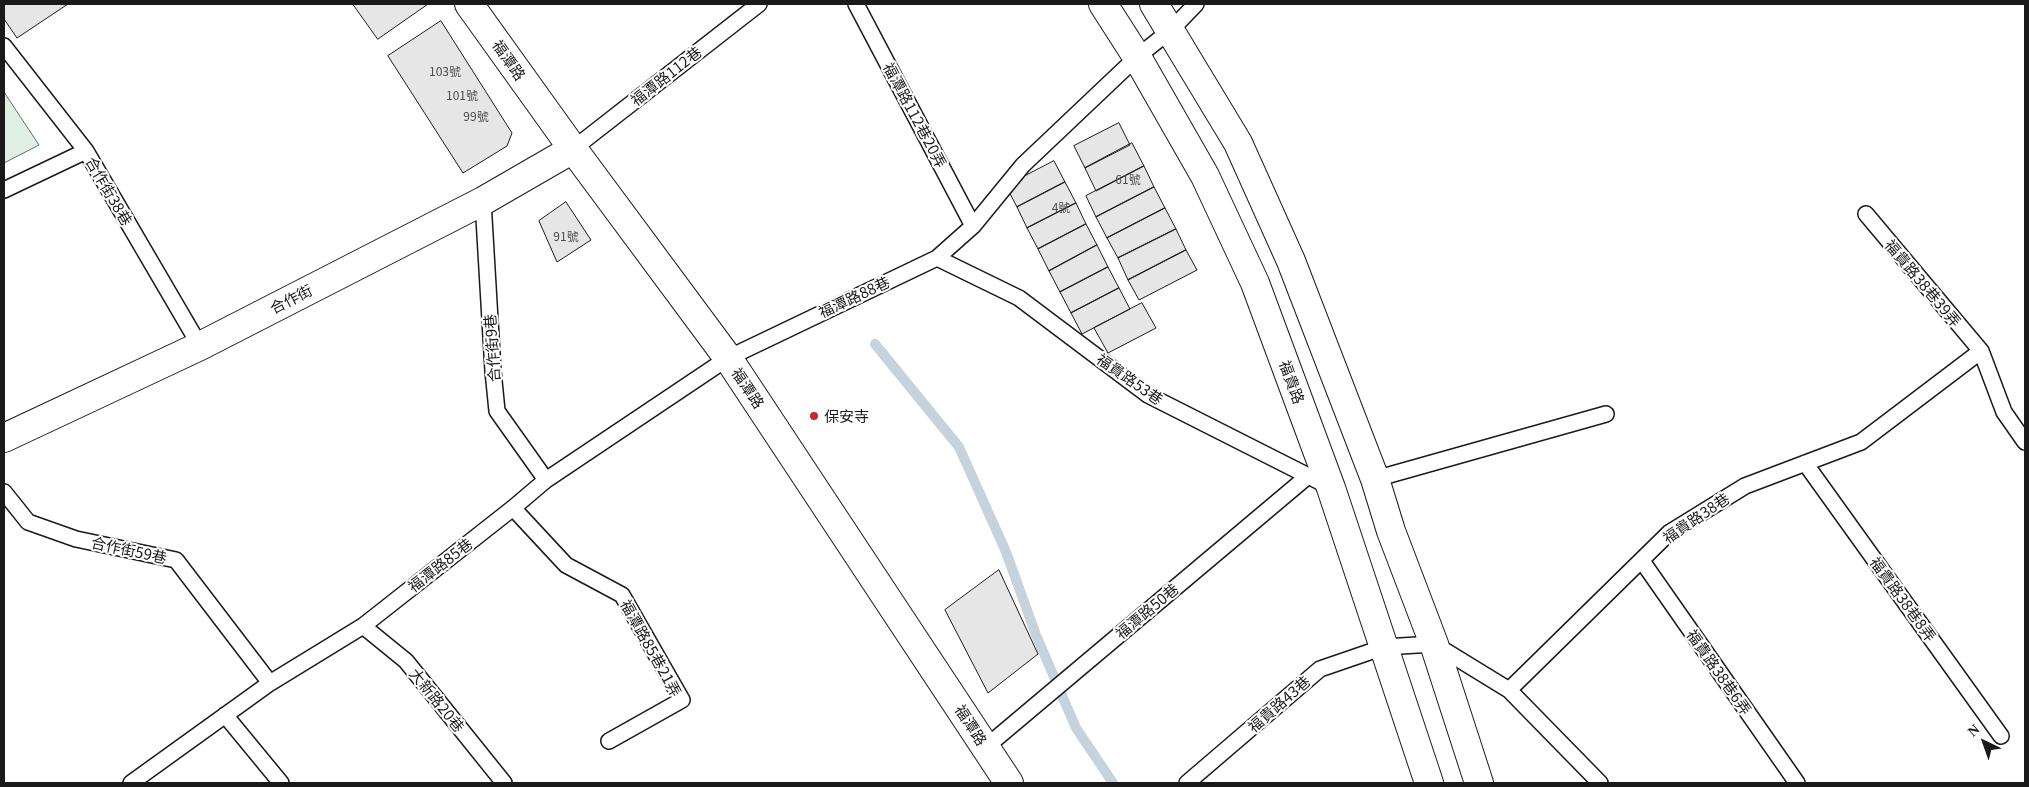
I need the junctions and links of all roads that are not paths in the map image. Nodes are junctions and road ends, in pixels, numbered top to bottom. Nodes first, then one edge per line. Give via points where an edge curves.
1 (469, 4) edge
2 (759, 4) edge
3 (856, 4) edge
4 (1103, 4) edge
5 (1154, 4) edge
6 (1196, 4) edge
7 (1170, 30) junction
8 (4, 46) edge
9 (1137, 57) junction
10 (573, 149) junction
11 (86, 151) junction
12 (4, 190) edge
13 (483, 201) junction
14 (1866, 214) dead end
15 (973, 226) junction
16 (937, 258) junction
17 (200, 346) junction
18 (1981, 351) junction
19 (728, 358) junction
20 (1606, 414) dead end
21 (4, 438) edge
22 (2025, 442) edge
23 (1806, 463) junction
24 (1375, 479) junction
25 (546, 480) junction
26 (1320, 482) junction
27 (4, 492) edge
28 (513, 508) junction
29 (1642, 561) junction
30 (362, 626) junction
31 (1434, 644) junction
32 (1384, 647) junction
33 (270, 683) junction
34 (1509, 690) junction
35 (225, 715) junction
36 (2000, 736) dead end
37 (609, 741) dead end
38 (986, 747) junction
39 (151, 776) edge
40 (132, 783) edge
41 (281, 783) edge
42 (504, 783) edge
43 (1009, 783) edge
44 (1186, 783) edge
45 (1428, 783) edge
46 (1479, 783) edge
47 (1600, 783) edge
48 (1797, 783) edge

1 - 10 street, 福潭路
2 - 10 lane, 福潭路112巷
3 - 15 lane, 福潭路112巷20弄
4 - 9 street, 福貴路
5 - 7 street
6 - 7 lane, 福潭路88巷
7 - 9 lane, 福潭路88巷
7 - 24 street via 1242,152 1291,261
8 - 11 lane, 合作街38巷
9 - 15 lane, 福潭路88巷 via 1023,164
9 - 26 street, 福貴路 via 1205,176 1255,283
10 - 13 street, 合作街
10 - 19 street, 福潭路
11 - 12 lane
11 - 17 lane, 合作街38巷
13 - 17 street, 合作街
13 - 25 lane, 合作街9巷 via 497,411
14 - 18 lane, 福貴路38巷39弄
15 - 16 lane, 福潭路88巷
16 - 19 lane, 福潭路88巷
16 - 26 lane, 福貴路53巷 via 1019,298 1148,395
17 - 21 street, 合作街
18 - 22 lane, 福貴路38巷39弄 via 2004,412
18 - 23 lane, 福貴路38巷 via 1861,442
19 - 25 lane, 福潭路85巷
19 - 38 street, 福潭路
20 - 24 lane
23 - 29 lane, 福貴路38巷 via 1745,486 1669,533
23 - 36 lane, 福貴路38巷8弄
24 - 31 street via 1391,532
25 - 28 lane, 福潭路85巷
26 - 32 street, 福貴路
26 - 38 lane, 福潭路50巷
27 - 33 lane, 合作街59巷 via 28,522 76,539 176,560
28 - 30 lane, 福潭路85巷
28 - 37 lane, 福潭路85巷21弄 via 566,564 622,595 682,700
29 - 34 lane, 福貴路38巷
29 - 48 lane, 福貴路38巷6弄
30 - 33 lane, 福潭路85巷
30 - 42 lane, 大新路20巷 via 406,661
31 - 32 lane
31 - 34 lane
31 - 46 street
32 - 44 lane, 福貴路43巷 via 1320,669
32 - 45 street, 福貴路
33 - 35 lane, 福潭路85巷
34 - 47 lane
35 - 39 lane, 福潭路85巷
35 - 41 lane
38 - 43 street, 福潭路
39 - 40 lane

